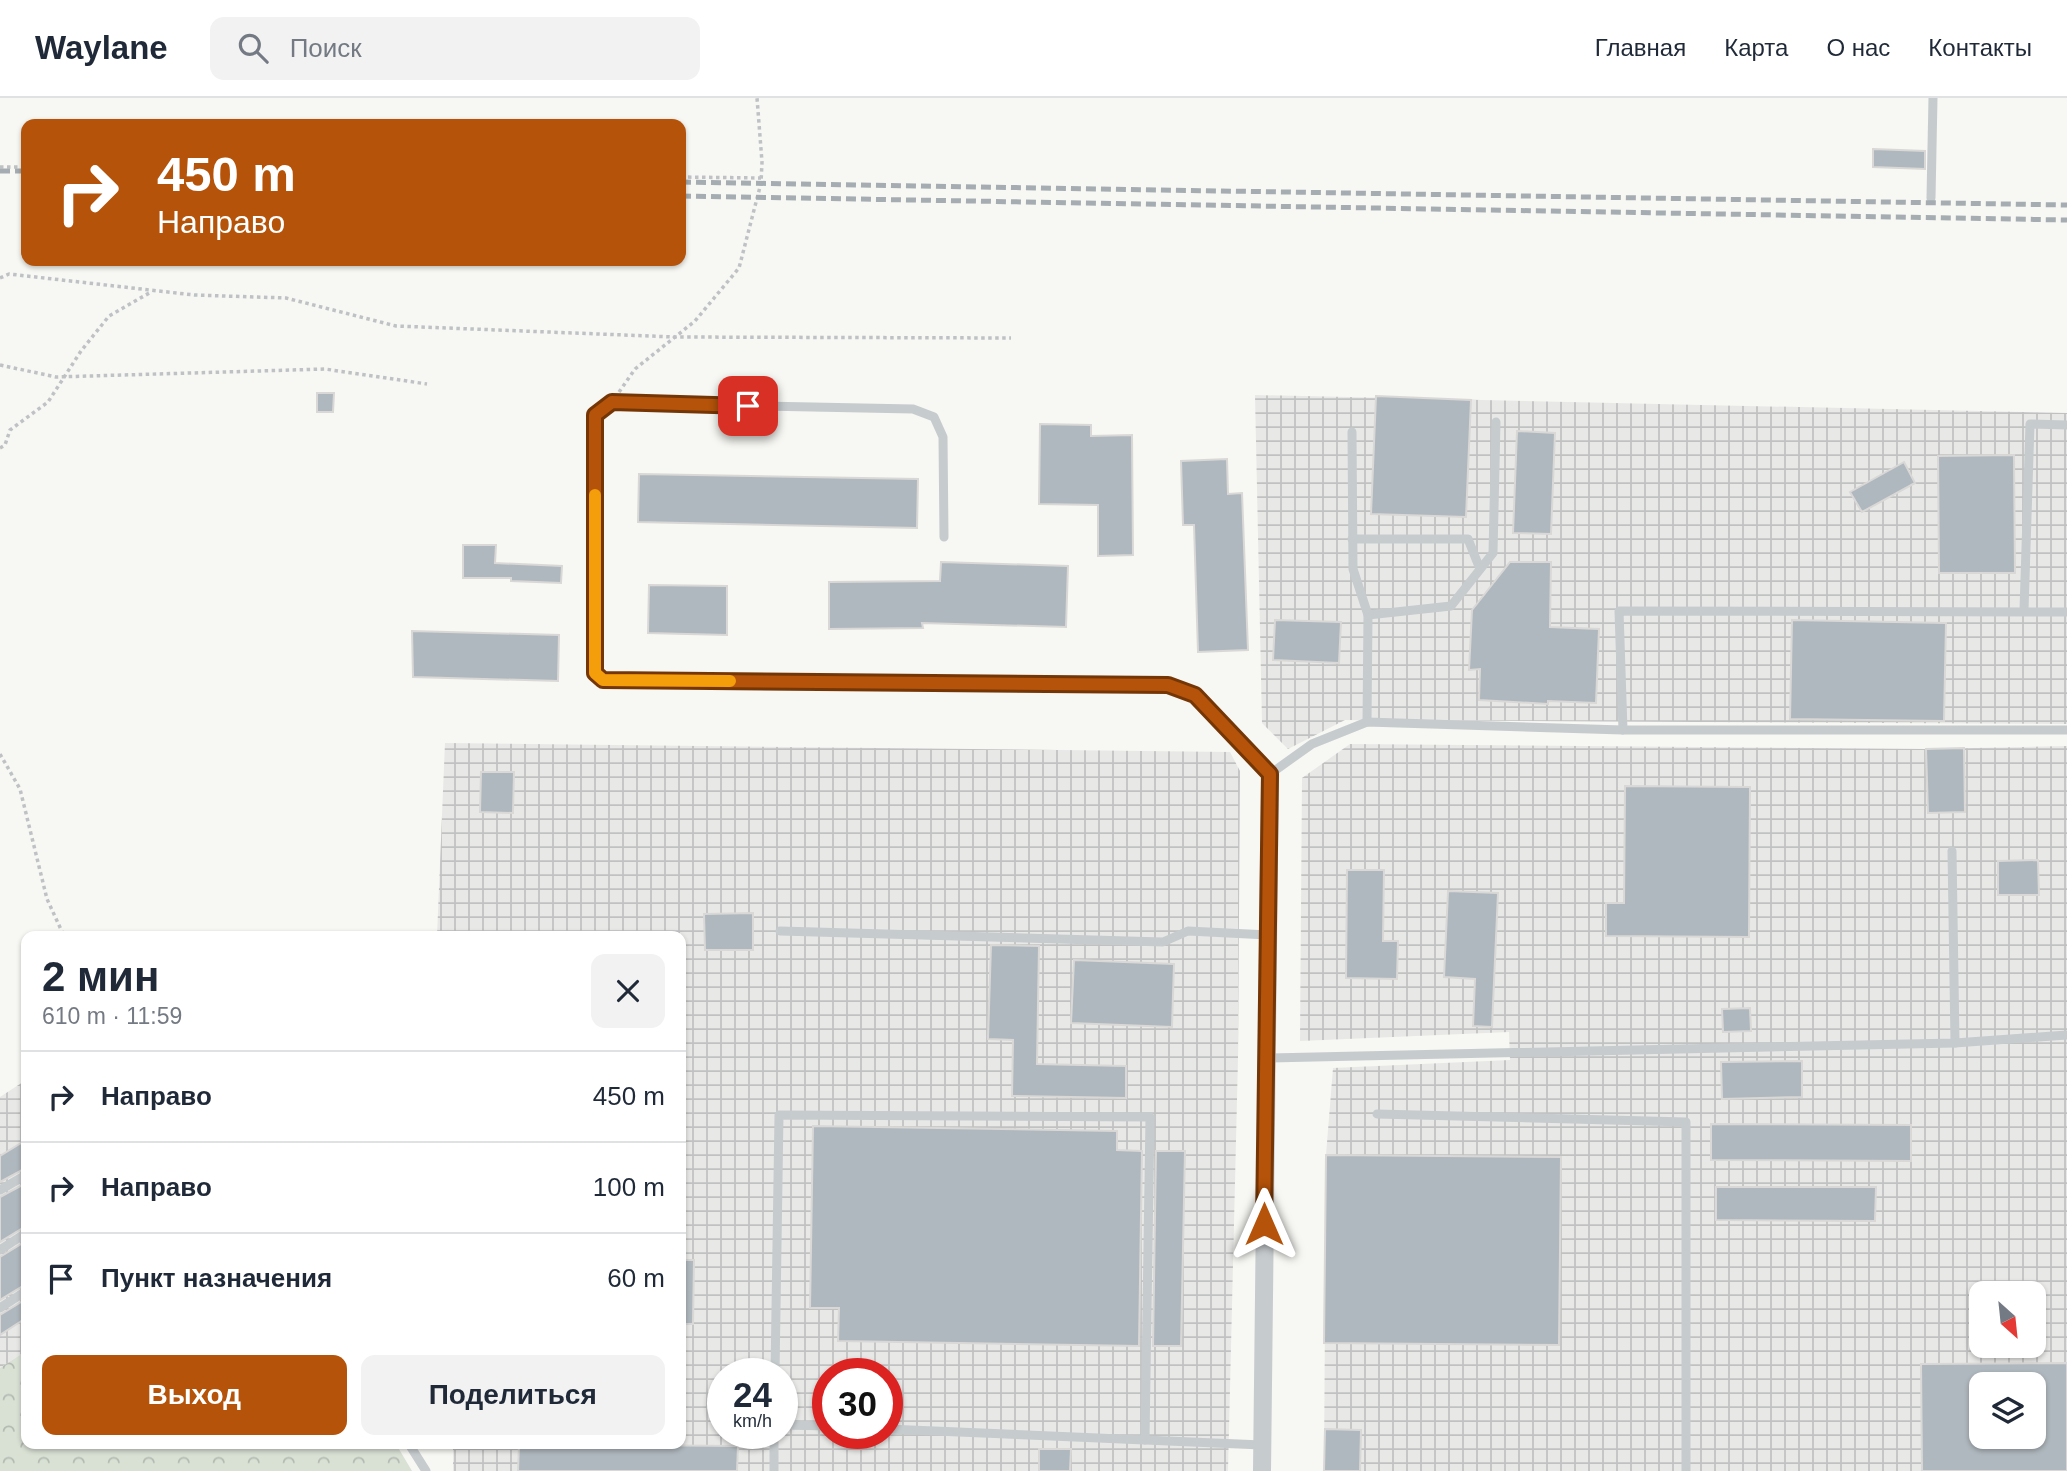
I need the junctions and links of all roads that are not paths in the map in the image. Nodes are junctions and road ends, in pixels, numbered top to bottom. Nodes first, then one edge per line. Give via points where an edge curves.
1 (1933, 98) edge
2 (1931, 198) dead end
3 (1496, 422) dead end
4 (2067, 425) edge
5 (1352, 432) dead end
6 (944, 537) dead end
7 (1352, 539) junction
8 (1480, 569) junction
9 (2024, 610) junction
10 (2067, 612) edge
11 (1367, 615) junction
12 (1367, 722) junction
13 (1623, 730) junction
14 (2067, 730) edge
15 (1270, 774) junction
16 (1952, 851) dead end
17 (780, 931) dead end
18 (1268, 935) junction
19 (2067, 1035) edge
20 (1955, 1043) junction
21 (1266, 1058) junction
22 (1377, 1114) dead end
23 (21, 1178) edge
24 (0, 1190) edge
25 (21, 1236) edge
26 (0, 1250) edge
27 (21, 1294) edge
28 (0, 1308) edge
29 (775, 1358) edge
30 (903, 1430) edge
31 (1144, 1440) junction
32 (1262, 1445) junction
33 (413, 1449) edge
34 (774, 1449) edge
35 (426, 1471) edge
36 (774, 1471) edge
37 (1262, 1471) edge
38 (1686, 1471) edge

1 - 2 lane
3 - 8 lane via 1493,553
4 - 9 lane via 2030,424
5 - 7 lane
6 - 15 lane via 943,437 934,417 913,409 612,402 595,415 595,673 603,680 1168,685 1195,695
7 - 8 lane via 1468,539
7 - 11 lane via 1353,569
8 - 11 lane via 1451,606
9 - 10 lane
9 - 13 lane via 1619,611
11 - 12 lane
12 - 13 lane
12 - 15 lane via 1312,744
13 - 14 lane
15 - 18 street
16 - 20 lane
17 - 18 lane via 1163,942 1188,931
18 - 21 street
19 - 20 lane
20 - 21 lane
21 - 32 street
22 - 38 lane via 1686,1122
23 - 24 lane
25 - 26 lane
27 - 28 lane
29 - 31 lane via 779,1115 1150,1117
30 - 31 lane
31 - 32 lane
32 - 37 street
33 - 35 lane
34 - 36 lane

